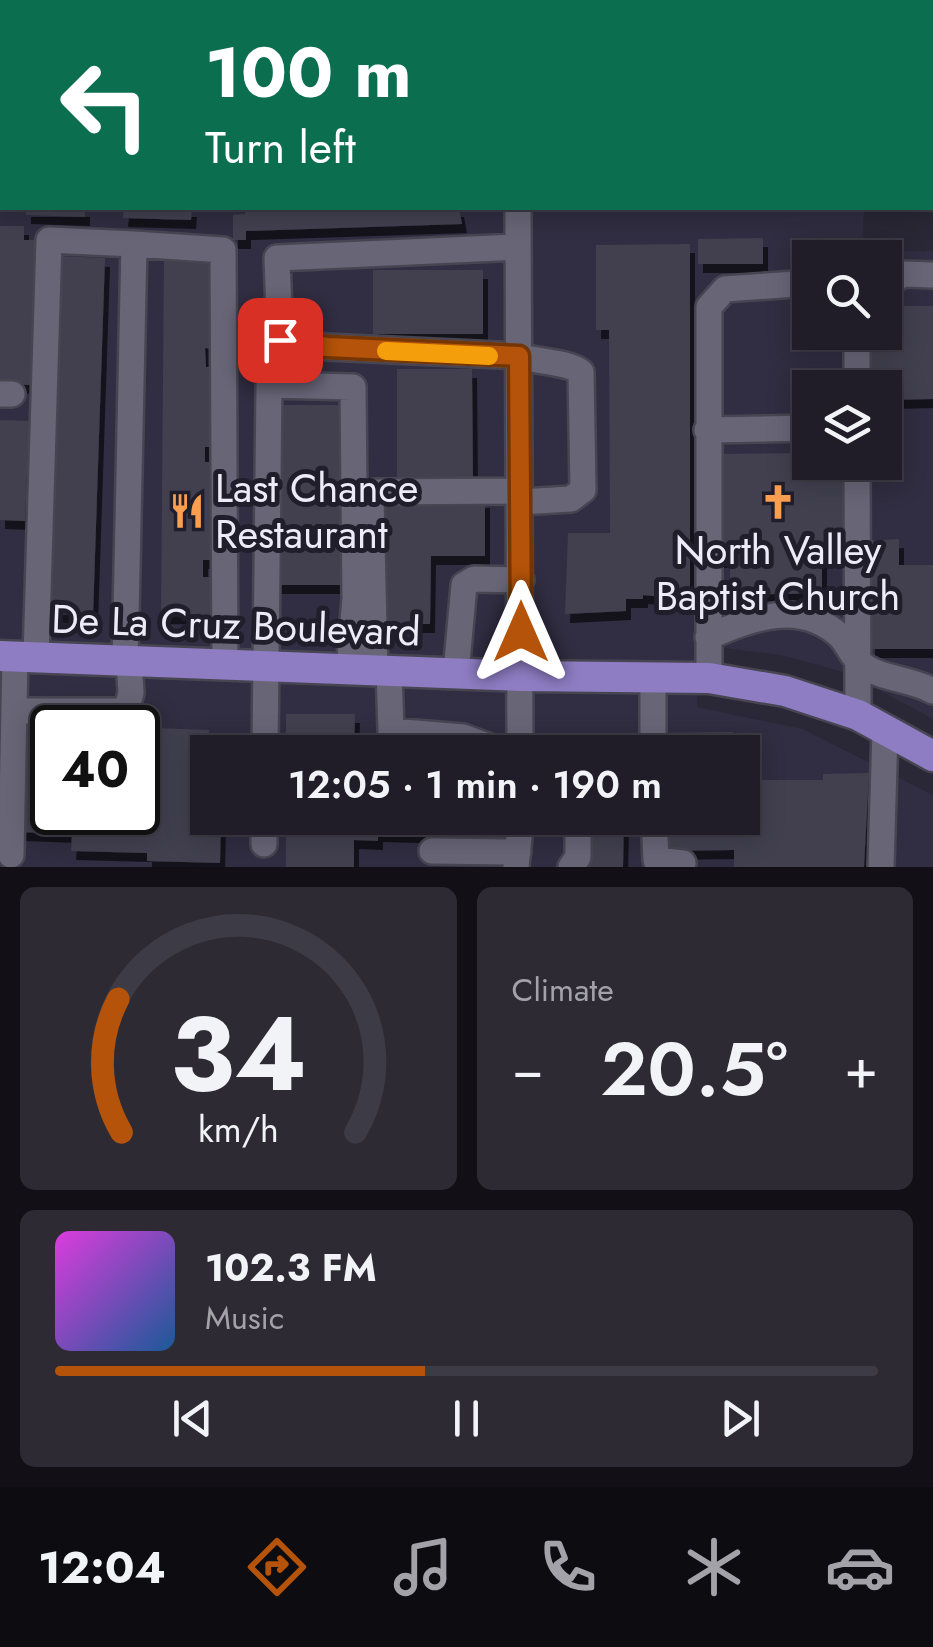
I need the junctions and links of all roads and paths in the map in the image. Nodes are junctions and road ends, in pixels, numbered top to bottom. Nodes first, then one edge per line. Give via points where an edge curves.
1 (518, 210) edge
2 (134, 244) junction
3 (518, 247) junction
4 (933, 274) edge
5 (902, 275) edge
6 (792, 284) edge
7 (519, 356) junction
8 (792, 428) edge
9 (707, 430) junction
10 (858, 480) edge
11 (520, 497) junction
12 (521, 580) junction
13 (708, 637) junction
14 (17, 657) edge
15 (127, 661) junction
16 (859, 662) junction
17 (225, 664) junction
18 (265, 666) junction
19 (371, 670) junction
20 (456, 673) junction
21 (521, 676) junction
22 (709, 678) junction
23 (652, 679) junction
24 (933, 690) edge
25 (14, 710) junction
26 (858, 715) junction
27 (885, 730) junction
28 (265, 735) edge
29 (449, 735) edge
30 (520, 735) edge
31 (653, 735) edge
32 (933, 756) edge
33 (264, 835) edge
34 (578, 835) edge
35 (655, 835) edge
36 (264, 844) dead end
37 (432, 851) dead end
38 (11, 855) dead end
39 (517, 859) edge
40 (683, 862) dead end
41 (571, 867) edge
42 (881, 867) edge

1 - 3 street
2 - 14 street via 49,240
2 - 15 street
2 - 17 street via 223,250
3 - 7 street
3 - 7 street via 277,258 280,340
4 - 5 street
6 - 9 street via 726,289 709,307
7 - 11 street
7 - 11 street via 581,372 584,431 578,496
8 - 9 street
9 - 13 street
10 - 16 street
11 - 12 street
11 - 19 street via 378,490 372,496
12 - 20 street via 474,579 464,585
12 - 21 street
13 - 16 street via 747,620 795,615 841,638
13 - 22 street
14 - 15 main road, De La Cruz Boulevard
14 - 25 street
15 - 17 main road, De La Cruz Boulevard
15 - 25 street via 126,711
16 - 24 street
16 - 26 street
17 - 18 main road, De La Cruz Boulevard
18 - 19 main road, De La Cruz Boulevard
18 - 19 street via 268,385 354,387 355,598
18 - 28 street
19 - 20 main road, De La Cruz Boulevard
19 - 29 street via 391,731
20 - 21 main road, De La Cruz Boulevard
21 - 23 main road, De La Cruz Boulevard
21 - 30 street
22 - 23 main road, De La Cruz Boulevard
22 - 26 main road, De La Cruz Boulevard via 785,691
23 - 31 street
25 - 38 street
26 - 27 main road, De La Cruz Boulevard
27 - 32 main road, De La Cruz Boulevard
27 - 42 street
33 - 36 street
34 - 41 street
35 - 40 street via 656,860
37 - 39 street

